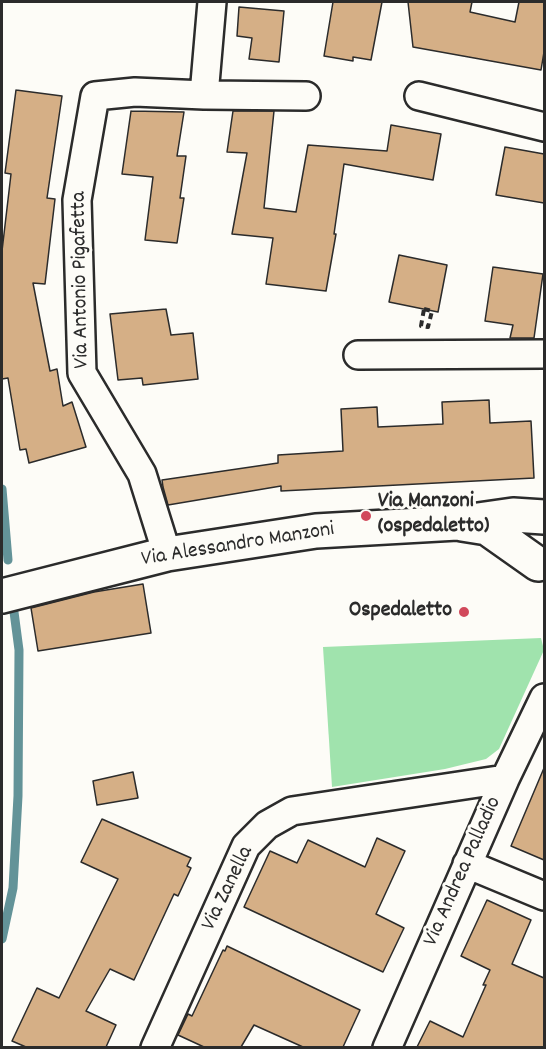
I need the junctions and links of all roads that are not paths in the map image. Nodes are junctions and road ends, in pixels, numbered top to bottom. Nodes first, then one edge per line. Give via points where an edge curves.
1 (212, 2) edge
2 (204, 95) junction
3 (306, 96) dead end
4 (419, 96) dead end
5 (544, 127) edge
6 (544, 354) edge
7 (358, 355) dead end
8 (544, 517) edge
9 (457, 523) junction
10 (544, 530) edge
11 (167, 554) junction
12 (542, 570) edge
13 (12, 593) edge
14 (544, 698) edge
15 (506, 779) junction
16 (468, 864) junction
17 (544, 896) edge
18 (155, 1047) edge
19 (387, 1047) edge

1 - 2 street
2 - 3 street, Via Antonio Pigafetta
2 - 11 street, Via Antonio Pigafetta via 95,96 77,200 82,374 142,474
4 - 5 street
6 - 7 street
8 - 9 street, Via Alessandro Manzoni via 513,515
9 - 11 street, Via Alessandro Manzoni via 316,531
9 - 12 street, Via Alessandro Manzoni via 487,528
10 - 12 street via 536,553
11 - 13 street, Via Alessandro Manzoni
14 - 15 street, Via Andrea Palladio
15 - 16 street, Via Andrea Palladio
15 - 18 street, Via Zanella via 292,811 267,825 246,846
16 - 17 street
16 - 19 street, Via Andrea Palladio

